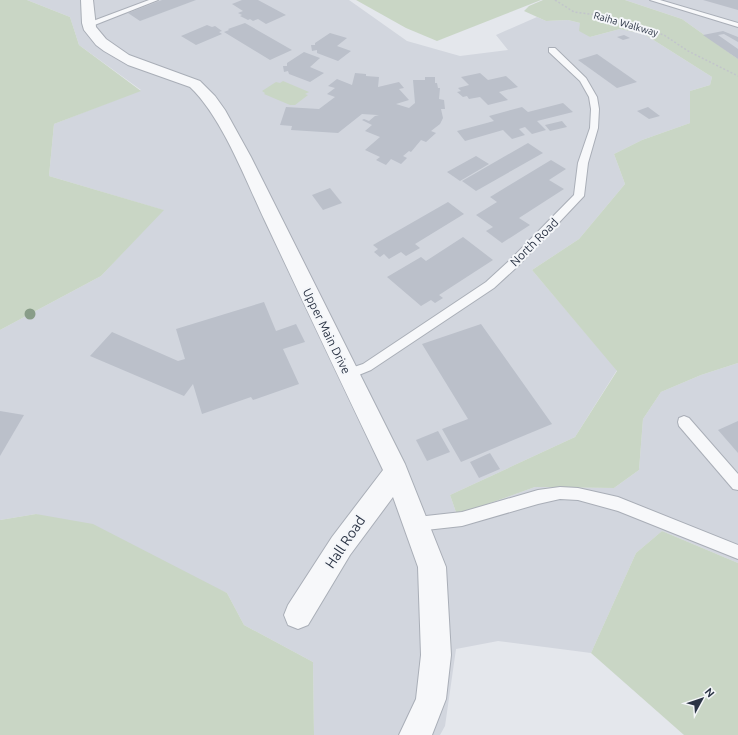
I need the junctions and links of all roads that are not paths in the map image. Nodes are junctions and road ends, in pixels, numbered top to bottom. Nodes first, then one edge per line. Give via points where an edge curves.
1 (87, 0) edge
2 (154, 0) edge
3 (653, 0) edge
4 (89, 24) junction
5 (738, 25) edge
6 (552, 50) dead end
7 (349, 374) junction
8 (684, 422) dead end
9 (396, 472) junction
10 (738, 484) edge
11 (417, 524) junction
12 (738, 552) edge
13 (298, 615) dead end
14 (415, 735) edge

1 - 4 street
2 - 4 lane
3 - 5 lane
4 - 7 street, Upper Main Drive via 97,37 127,60 182,78 202,90 230,133
6 - 7 lane, North Road via 583,80 593,97 594,128 583,163 579,196 490,285 367,367
7 - 9 street, Upper Main Drive
8 - 10 lane
9 - 11 street, Upper Main Drive
9 - 13 street, Hall Road via 341,546
11 - 12 lane via 462,519 538,497 560,493 578,494 618,504
11 - 14 street, Upper Main Drive via 432,567 436,655 431,699

